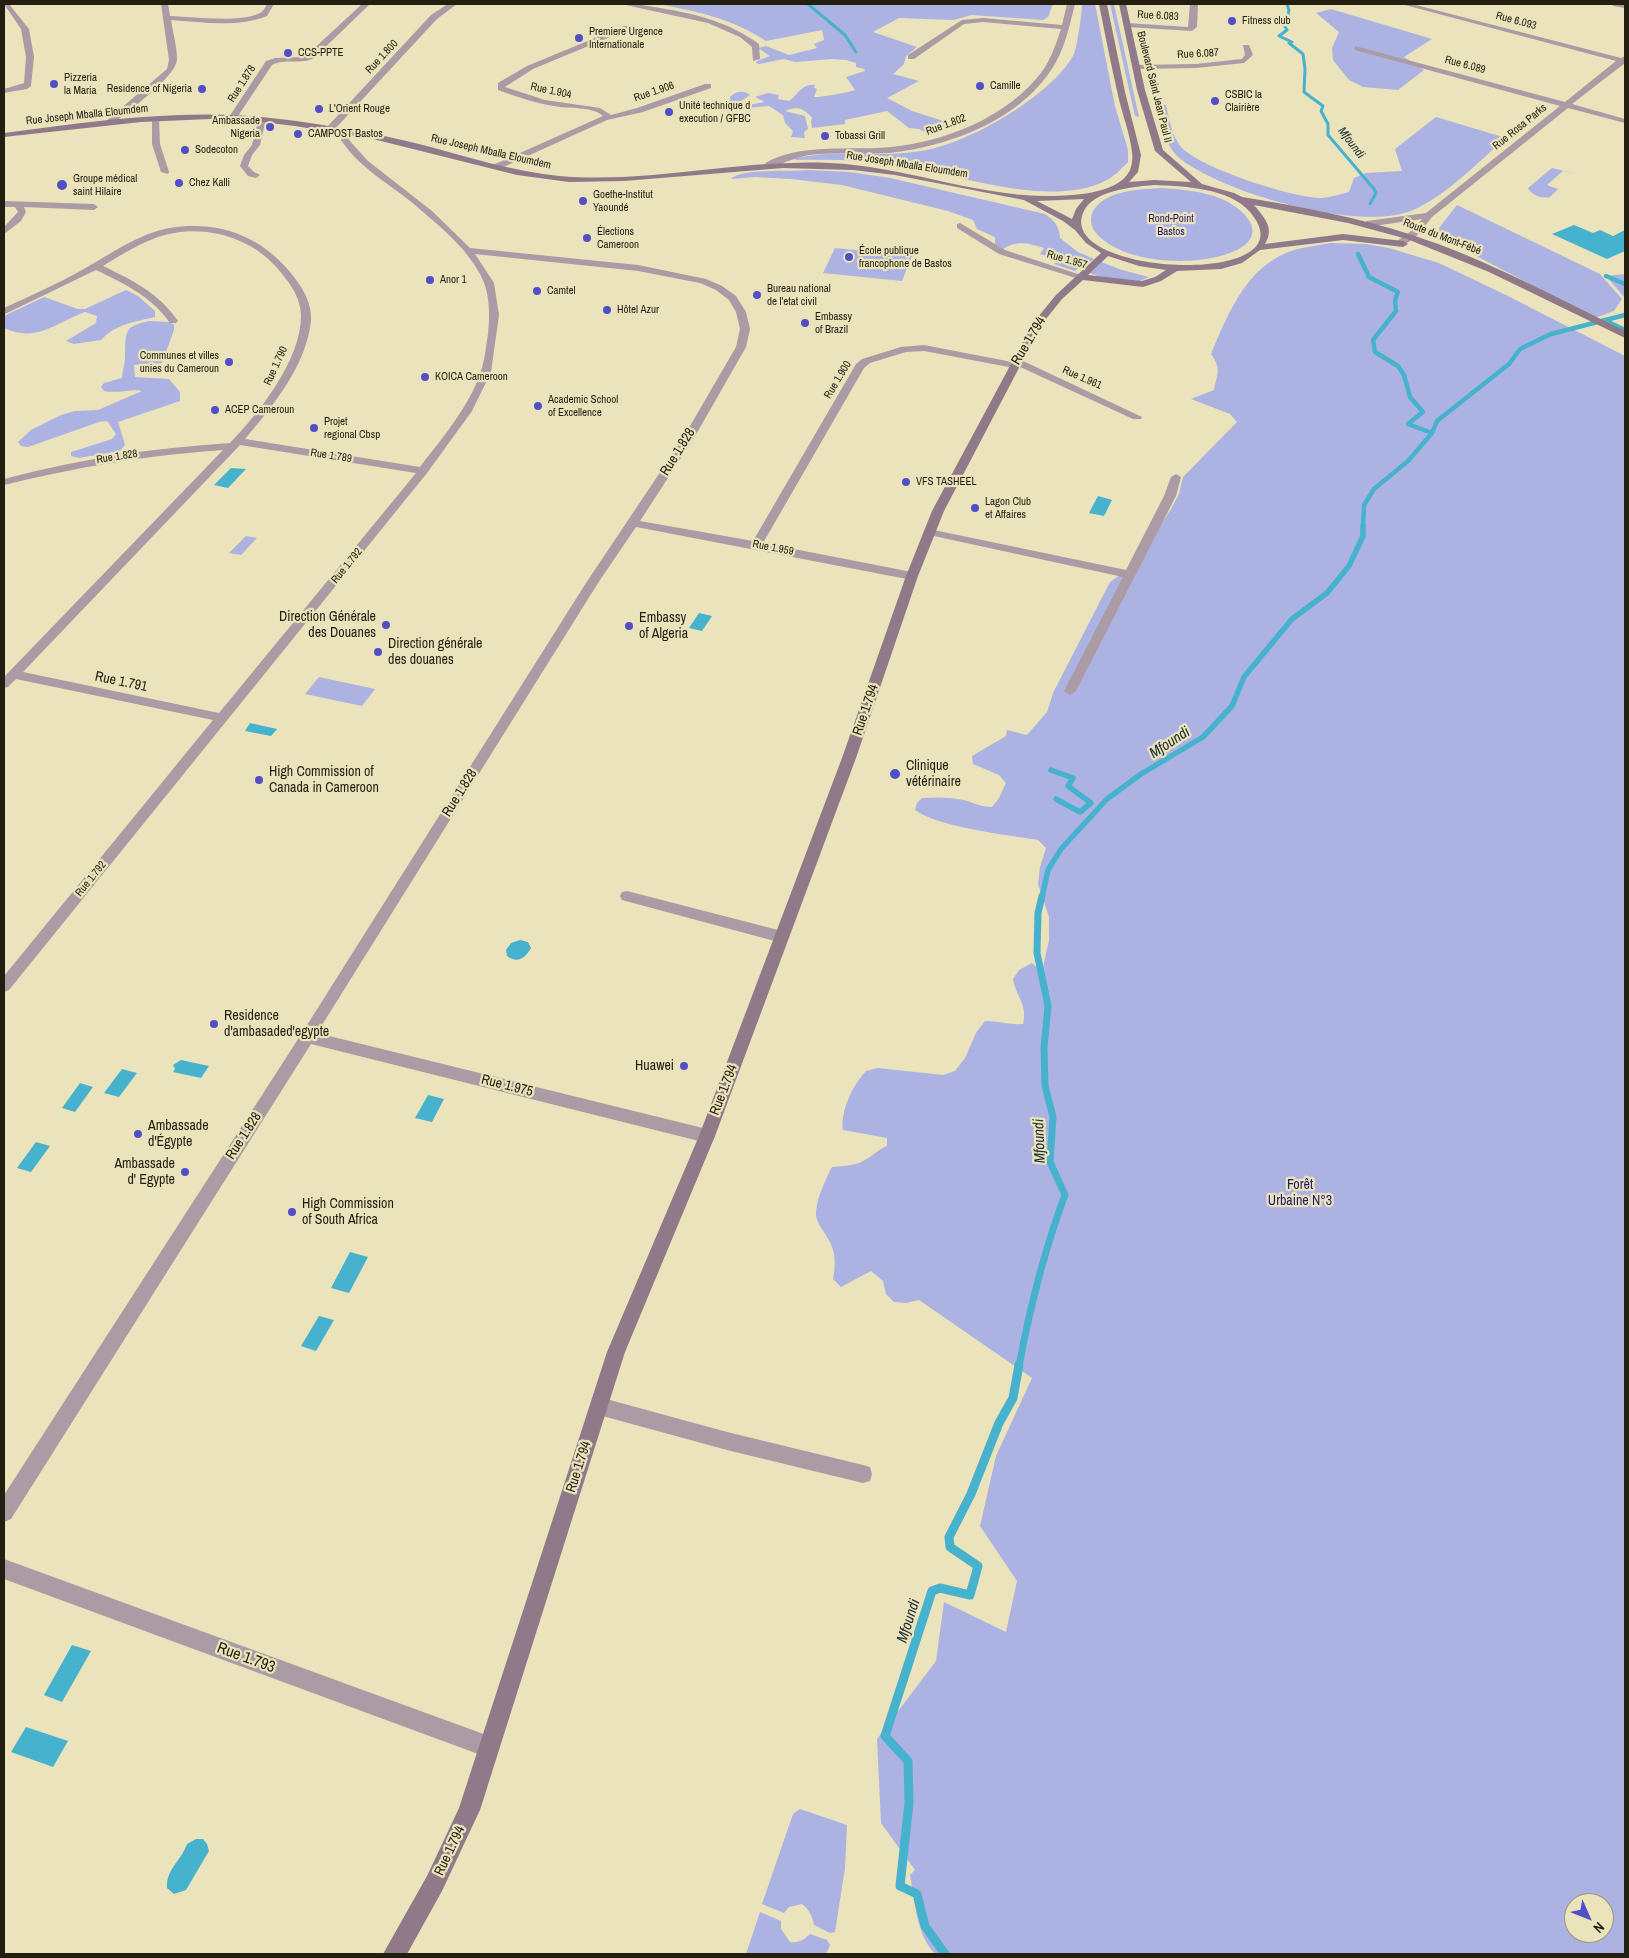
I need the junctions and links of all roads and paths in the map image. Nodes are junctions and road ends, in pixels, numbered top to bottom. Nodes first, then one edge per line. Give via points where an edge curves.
1 (6, 4) edge
2 (165, 4) edge
3 (270, 4) edge
4 (366, 4) edge
5 (453, 4) edge
6 (625, 4) edge
7 (1071, 4) edge
8 (1103, 4) edge
9 (1122, 4) edge
10 (1194, 4) edge
11 (1405, 4) edge
12 (1616, 4) edge
13 (1625, 6) edge
14 (166, 18) junction
15 (1127, 25) junction
16 (1065, 27) junction
17 (624, 28) dead end
18 (1246, 47) dead end
19 (1358, 48) dead end
20 (911, 57) dead end
21 (756, 59) dead end
22 (1624, 60) edge
23 (1136, 67) junction
24 (708, 86) dead end
25 (4, 91) edge
26 (1566, 105) junction
27 (233, 116) junction
28 (607, 118) junction
29 (154, 119) junction
30 (262, 119) junction
31 (1625, 121) edge
32 (109, 123) junction
33 (330, 129) junction
34 (347, 132) junction
35 (4, 135) edge
36 (766, 166) junction
37 (496, 167) junction
38 (165, 172) dead end
39 (256, 175) dead end
40 (1121, 186) junction
41 (1202, 187) junction
42 (1094, 196) junction
43 (1021, 197) junction
44 (1237, 199) junction
45 (4, 204) edge
46 (19, 205) junction
47 (94, 207) dead end
48 (1429, 215) junction
49 (1367, 224) junction
50 (960, 226) dead end
51 (1078, 228) junction
52 (4, 231) edge
53 (1404, 240) junction
54 (1258, 248) junction
55 (468, 250) junction
56 (1106, 253) junction
57 (95, 266) junction
58 (1174, 269) junction
59 (1082, 276) junction
60 (1514, 292) dead end
61 (4, 311) edge
62 (173, 321) dead end
63 (1625, 335) edge
64 (1016, 363) junction
65 (1137, 417) dead end
66 (235, 443) junction
67 (423, 471) junction
68 (1176, 477) dead end
69 (4, 482) edge
70 (633, 523) junction
71 (929, 532) junction
72 (756, 545) junction
73 (1131, 575) junction
74 (912, 576) junction
75 (13, 674) junction
76 (4, 684) edge
77 (1070, 692) dead end
78 (223, 718) junction
79 (627, 896) dead end
80 (782, 937) junction
81 (4, 986) edge
82 (307, 1037) junction
83 (707, 1136) junction
84 (599, 1406) junction
85 (863, 1474) dead end
86 (4, 1512) edge
87 (4, 1569) edge
88 (488, 1747) junction
89 (394, 1954) edge

1 - 25 street via 25,28 30,77 24,87
2 - 14 street
3 - 14 street via 263,14 242,20
4 - 27 street, Rue 1.878 via 306,59 269,63
5 - 33 street, Rue 1.800 via 434,17
6 - 21 street via 700,18 742,34 756,46
7 - 16 street, Rue 1.802
8 - 40 main road via 1137,155 1134,172
9 - 15 main road, Boulevard Saint Jean Paul II
10 - 15 street, Rue 6.083 via 1193,27 1189,29
11 - 22 street, Rue 6.093
12 - 13 street
14 - 32 street via 174,60 171,69
15 - 23 main road, Boulevard Saint Jean Paul II
16 - 20 street via 983,20 962,22
16 - 36 street, Rue 1.802 via 1051,62 1034,85 1004,109 961,133 937,142 887,150 800,154
17 - 28 street, Rue 1.904 via 538,65 501,85 501,88 518,95 548,104 594,108 608,114
18 - 23 street, Rue 6.087 via 1249,55 1244,61
19 - 26 street, Rue 6.089
22 - 26 street, Rue Rosa Parks
23 - 41 main road, Boulevard Saint Jean Paul II via 1159,151
24 - 28 street, Rue 1.906
26 - 31 street, Rue 6.089
26 - 48 street, Rue Rosa Parks
27 - 29 main road, Rue Joseph Mballa Eloumdem
27 - 30 main road, Rue Joseph Mballa Eloumdem
28 - 37 street
29 - 32 main road, Rue Joseph Mballa Eloumdem
29 - 38 street via 156,144
30 - 33 main road, Rue Joseph Mballa Eloumdem
30 - 39 street via 256,145 244,166
32 - 35 main road, Rue Joseph Mballa Eloumdem
33 - 34 main road, Rue Joseph Mballa Eloumdem
34 - 37 main road, Rue Joseph Mballa Eloumdem
34 - 55 street, Rue 1.792 via 345,140 354,151
36 - 37 main road, Rue Joseph Mballa Eloumdem via 588,180 555,178
36 - 43 main road, Rue Joseph Mballa Eloumdem via 854,167
40 - 41 main road via 1156,182
40 - 42 main road
41 - 44 main road
42 - 43 main road, Rue Joseph Mballa Eloumdem
42 - 51 main road via 1082,205 1077,216
43 - 51 main road
44 - 49 main road, Route du Mont-Fébé
44 - 54 main road via 1261,218 1266,228 1265,238
45 - 46 street
46 - 47 street
46 - 52 street via 22,212 18,219
48 - 49 street
48 - 53 street, Rue Rosa Parks via 1417,231
49 - 53 main road, Route du Mont-Fébé
50 - 59 street, Rue 1.957 via 1002,252
51 - 56 main road via 1084,237
53 - 54 main road, Route du Mont-Fébé via 1343,238
53 - 60 main road, Route du Mont-Fébé
53 - 63 main road, Route du Mont-Fébé via 1478,264
54 - 58 main road via 1234,262 1196,269
55 - 67 street, Rue 1.792 via 483,270 492,291 494,321 491,348 486,372 474,398
55 - 70 street, Rue 1.828 via 638,268 702,281 733,298 745,329 741,347
56 - 58 main road via 1149,266
56 - 59 main road, Rue 1.794
57 - 61 street, Rue 1.790
57 - 62 street via 136,286 161,304
57 - 66 street, Rue 1.790 via 129,245 156,234 193,228 213,230 237,236 259,247 299,290 307,309 304,332 290,368 274,398
58 - 59 main road, Rue 1.957 via 1143,284
59 - 64 main road, Rue 1.794 via 1038,323
64 - 65 street, Rue 1.961
64 - 71 main road, Rue 1.794
64 - 72 street, Rue 1.900 via 918,348 866,361 860,366
66 - 67 street, Rue 1.789
66 - 69 street, Rue 1.828 via 120,456
66 - 75 street, Rue 1.790
67 - 78 street, Rue 1.792
68 - 73 street
70 - 72 street, Rue 1.959
70 - 82 street, Rue 1.828 via 592,582
71 - 73 street
71 - 74 main road, Rue 1.794
72 - 74 street, Rue 1.959
73 - 77 street
74 - 80 main road, Rue 1.794
75 - 76 street, Rue 1.790
75 - 78 street, Rue 1.791
78 - 81 street, Rue 1.792
79 - 80 street
80 - 83 main road, Rue 1.794
82 - 83 street, Rue 1.975
82 - 86 street, Rue 1.828
83 - 84 main road, Rue 1.794 via 616,1352
84 - 85 street
84 - 88 main road, Rue 1.794
87 - 88 street, Rue 1.793
88 - 89 main road, Rue 1.794 via 469,1810 445,1862

